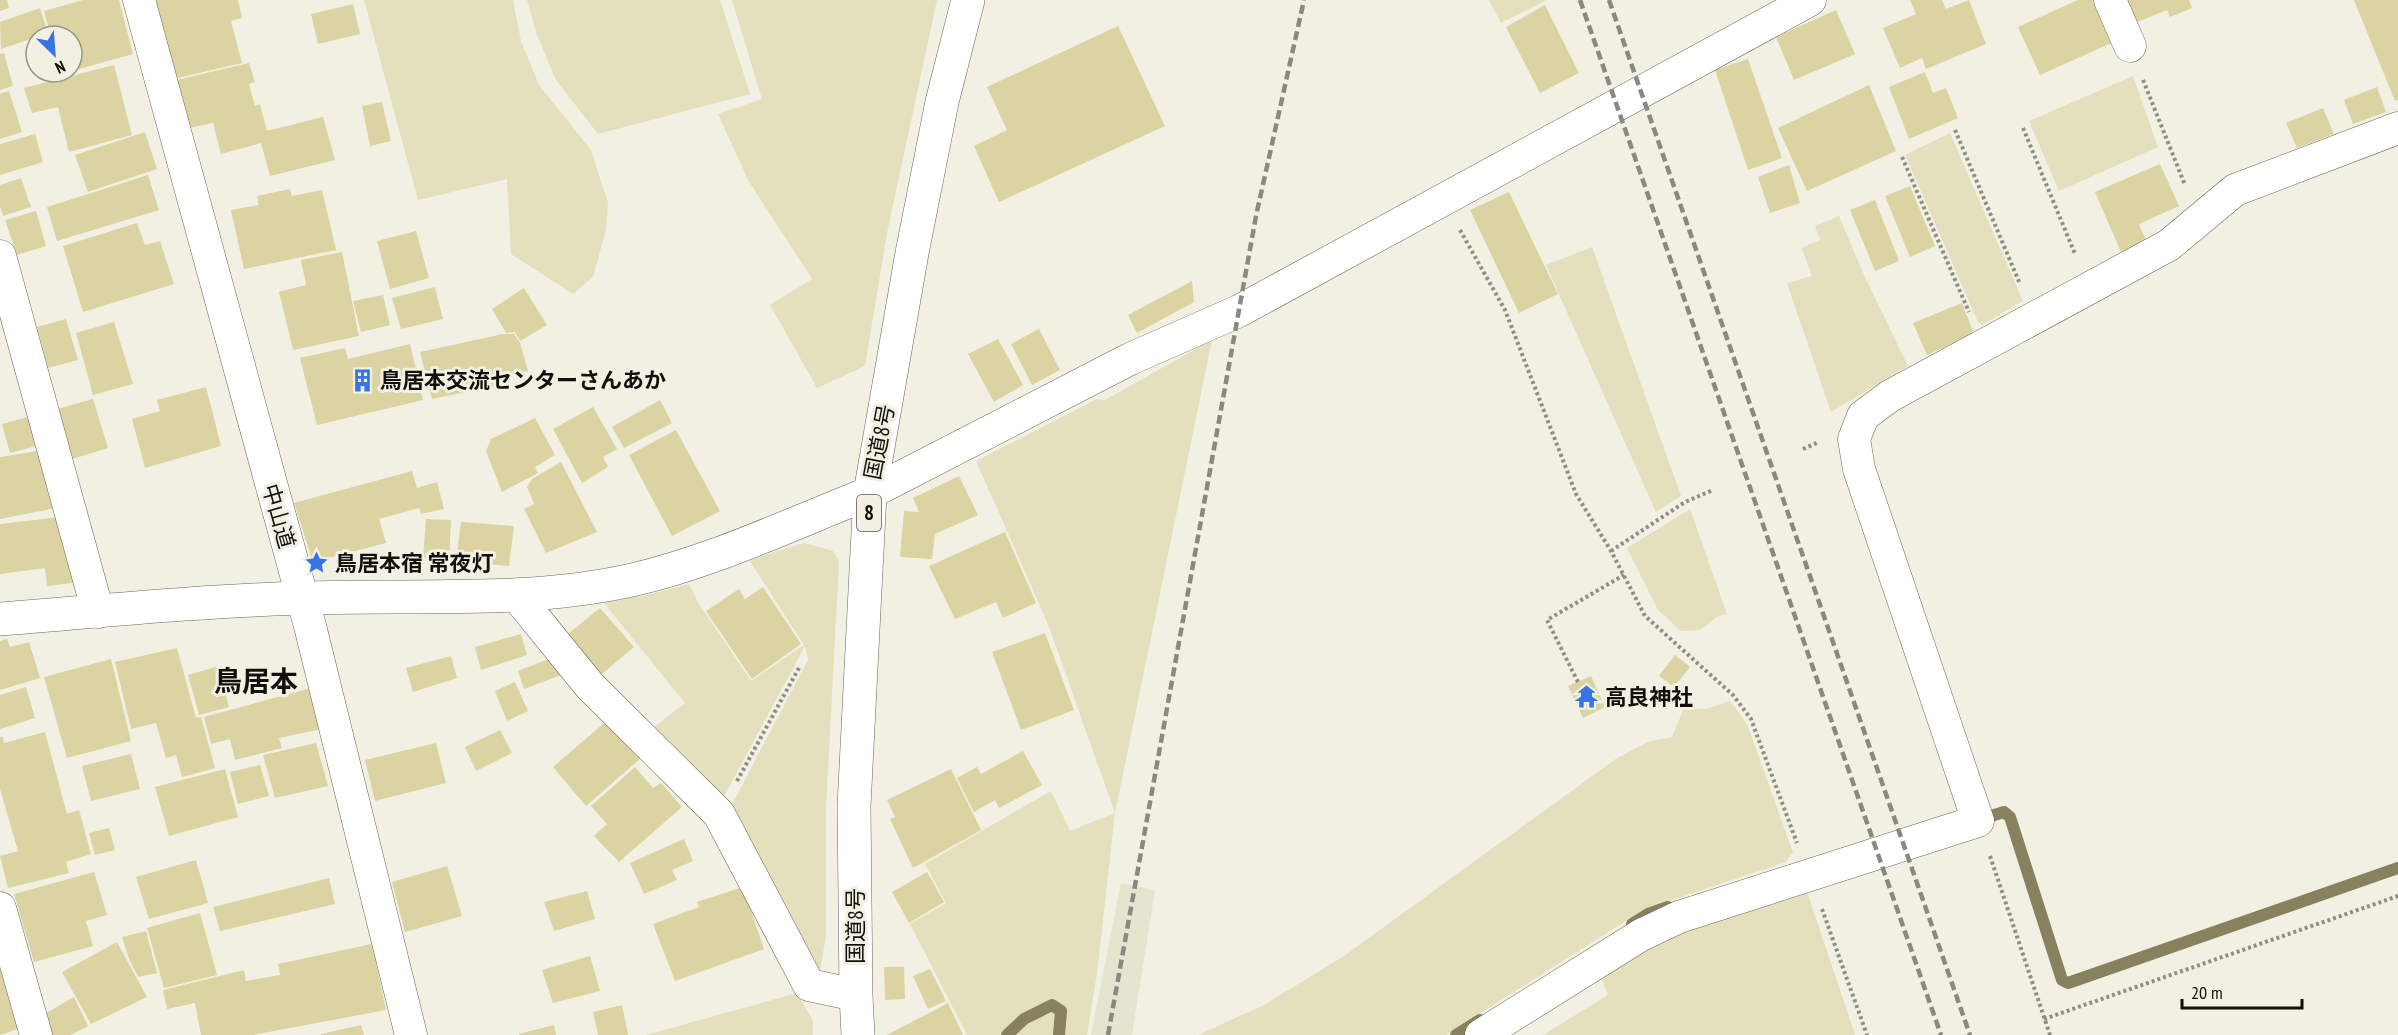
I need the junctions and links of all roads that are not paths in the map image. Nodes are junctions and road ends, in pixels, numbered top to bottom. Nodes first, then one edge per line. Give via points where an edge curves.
1 (139, 0) edge
2 (968, 0) edge
3 (1810, 0) edge
4 (2110, 0) edge
5 (2130, 46) road end
6 (2398, 128) edge
7 (0, 256) edge
8 (870, 493) junction
9 (516, 595) junction
10 (302, 598) junction
11 (98, 612) junction
12 (0, 619) edge
13 (0, 908) edge
14 (856, 995) junction
15 (36, 1035) edge
16 (411, 1035) edge
17 (858, 1035) edge
18 (1481, 1035) edge

1 - 10 street, 中山道
2 - 8 main road, 国道8号 / 8 via 937,125
3 - 8 street via 1239,311 1130,359
4 - 5 street
6 - 18 street via 2235,190 2169,245 1890,396 1863,416 1854,440 1859,469 1978,821 1679,917
7 - 11 street
8 - 9 main road via 741,544 642,577 580,589
8 - 14 main road, 国道8号 / 8 via 854,806
9 - 10 main road
9 - 14 street via 590,686 718,814 809,985
10 - 11 main road
10 - 16 street, 中山道
11 - 12 main road
13 - 15 street
14 - 17 main road, 国道8号 / 8

